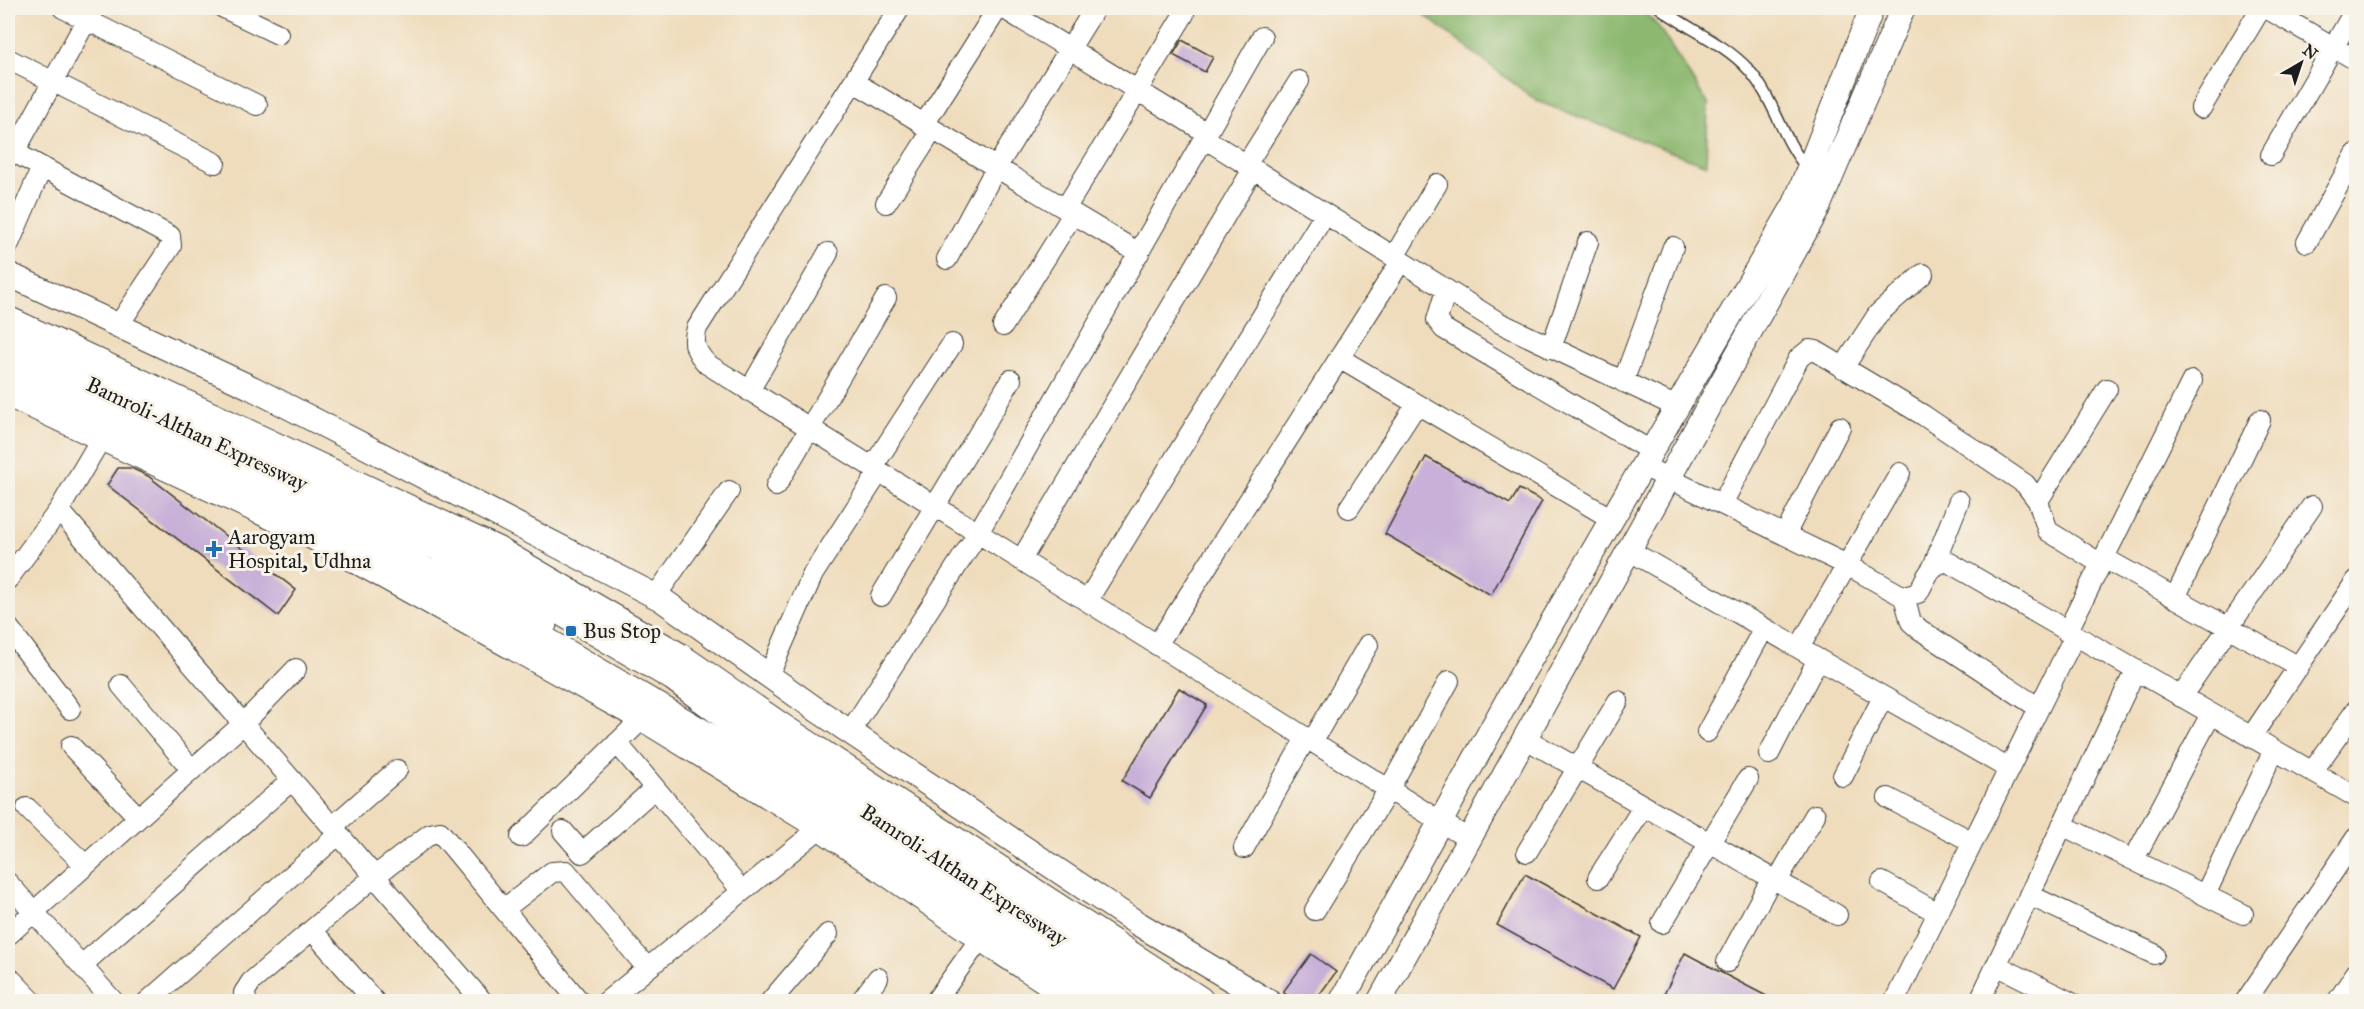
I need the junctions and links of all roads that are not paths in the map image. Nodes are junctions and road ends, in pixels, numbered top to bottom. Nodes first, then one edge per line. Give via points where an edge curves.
1 (63, 8) edge
2 (224, 8) edge
3 (900, 8) edge
4 (998, 8) edge
5 (1003, 8) edge
6 (1095, 8) edge
7 (1660, 8) edge
8 (1872, 8) edge
9 (1903, 8) edge
10 (2261, 8) edge
11 (2266, 8) edge
12 (2356, 8) edge
13 (90, 14) edge
14 (1184, 14) dead end
15 (278, 34) dead end
16 (1262, 37) dead end
17 (1069, 46) junction
18 (2333, 47) junction
19 (8, 59) edge
20 (2356, 60) edge
21 (1299, 81) dead end
22 (854, 82) junction
23 (53, 83) junction
24 (1138, 90) junction
25 (257, 105) dead end
26 (2201, 108) dead end
27 (927, 128) junction
28 (1206, 136) junction
29 (11, 151) edge
30 (2356, 154) edge
31 (2271, 155) dead end
32 (215, 164) dead end
33 (42, 167) junction
34 (1250, 167) junction
35 (996, 168) junction
36 (1437, 184) dead end
37 (1809, 193) junction
38 (886, 203) dead end
39 (1069, 211) junction
40 (1325, 214) junction
41 (1588, 242) dead end
42 (2307, 242) dead end
43 (8, 246) edge
44 (1673, 247) dead end
45 (828, 253) dead end
46 (1138, 253) junction
47 (946, 259) dead end
48 (1397, 259) junction
49 (8, 274) edge
50 (1923, 274) dead end
51 (1446, 290) junction
52 (886, 298) dead end
53 (8, 323) edge
54 (118, 326) junction
55 (1004, 326) dead end
56 (952, 344) dead end
57 (8, 345) edge
58 (1551, 348) junction
59 (1339, 358) junction
60 (1843, 368) junction
61 (8, 369) edge
62 (1011, 380) dead end
63 (2192, 381) dead end
64 (1623, 382) junction
65 (2107, 389) dead end
66 (749, 391) junction
67 (8, 394) edge
68 (1417, 404) junction
69 (1677, 407) junction
70 (2260, 420) dead end
71 (1839, 427) dead end
72 (810, 429) junction
73 (102, 437) junction
74 (1647, 459) junction
75 (876, 470) junction
76 (1900, 473) dead end
77 (1670, 480) junction
78 (777, 486) dead end
79 (729, 491) dead end
80 (1959, 501) dead end
81 (2038, 501) junction
82 (1722, 504) junction
83 (2312, 506) dead end
84 (937, 508) junction
85 (1349, 508) dead end
86 (59, 510) junction
87 (1612, 519) junction
88 (978, 533) junction
89 (1785, 535) junction
90 (1630, 551) junction
91 (1021, 560) junction
92 (2102, 561) junction
93 (1849, 566) junction
94 (1933, 567) junction
95 (8, 579) edge
96 (2356, 581) edge
97 (881, 596) dead end
98 (655, 597) junction
99 (1904, 597) junction
100 (2175, 598) junction
101 (1087, 601) junction
102 (8, 627) edge
103 (1764, 628) junction
104 (2229, 628) junction
105 (2070, 634) junction
106 (1157, 645) junction
107 (1368, 645) dead end
108 (1799, 648) junction
109 (1818, 659) junction
110 (2299, 667) junction
111 (296, 669) dead end
112 (2135, 671) junction
113 (769, 675) junction
114 (1449, 681) dead end
115 (121, 685) dead end
116 (1884, 697) junction
117 (2181, 697) junction
118 (1618, 701) dead end
119 (2039, 708) junction
120 (70, 709) dead end
121 (2356, 710) edge
122 (2211, 714) junction
123 (642, 719) junction
124 (243, 724) junction
125 (850, 732) junction
126 (1707, 732) dead end
127 (2251, 737) junction
128 (1526, 739) junction
129 (1309, 740) junction
130 (617, 743) junction
131 (71, 746) dead end
132 (2274, 750) junction
133 (1769, 754) dead end
134 (752, 763) junction
135 (1577, 768) junction
136 (2009, 769) junction
137 (192, 770) junction
138 (397, 770) dead end
139 (2312, 772) junction
140 (1843, 776) dead end
141 (1748, 779) dead end
142 (292, 780) junction
143 (655, 788) junction
144 (1389, 789) junction
145 (2356, 797) edge
146 (1888, 798) dead end
147 (1644, 806) junction
148 (27, 808) dead end
149 (1815, 815) dead end
150 (138, 818) junction
151 (1441, 822) junction
152 (2062, 825) junction
153 (820, 828) junction
154 (336, 831) junction
155 (563, 831) dead end
156 (521, 837) dead end
157 (2356, 838) edge
158 (1470, 840) junction
159 (1973, 842) junction
160 (1711, 844) junction
161 (1244, 848) dead end
162 (1527, 852) dead end
163 (2134, 859) junction
164 (85, 865) junction
165 (375, 876) junction
166 (1598, 878) dead end
167 (1774, 880) junction
168 (8, 882) edge
169 (1882, 882) dead end
170 (742, 891) junction
171 (2029, 895) junction
172 (2205, 895) junction
173 (504, 909) junction
174 (34, 910) junction
175 (1315, 910) dead end
176 (1938, 913) junction
177 (2243, 914) dead end
178 (1837, 915) dead end
179 (1662, 923) dead end
180 (312, 930) junction
181 (828, 934) dead end
182 (8, 935) edge
183 (980, 939) junction
184 (2154, 954) dead end
185 (1727, 962) dead end
186 (82, 964) junction
187 (1996, 965) junction
188 (647, 968) junction
189 (2356, 973) edge
190 (8, 976) edge
191 (878, 978) dead end
192 (1048, 994) edge
193 (33, 1002) edge
194 (114, 1002) edge
195 (147, 1002) edge
196 (247, 1002) edge
197 (375, 1002) edge
198 (483, 1002) edge
199 (580, 1002) edge
200 (606, 1002) edge
201 (770, 1002) edge
202 (860, 1002) edge
203 (935, 1002) edge
204 (1077, 1002) edge
205 (1118, 1002) edge
206 (1159, 1002) edge
207 (1198, 1002) edge
208 (1269, 1002) edge
209 (1341, 1002) edge
210 (1379, 1002) edge
211 (1894, 1002) edge
212 (1979, 1002) edge
213 (2070, 1002) edge
214 (2245, 1002) edge
215 (2337, 1002) edge

1 - 13 street
2 - 15 street
3 - 22 street
4 - 27 street
5 - 17 street
6 - 17 street
7 - 37 lane via 1748,69 1766,93 1798,158
8 - 37 street
9 - 37 street
10 - 26 street
11 - 18 street
12 - 18 street
13 - 23 street
13 - 25 street
14 - 24 street
16 - 28 street
17 - 24 street
17 - 35 street
18 - 20 street
18 - 31 street
19 - 23 street
21 - 34 street
22 - 27 street
22 - 66 street via 695,334 697,353 707,364
23 - 29 street
23 - 32 street
24 - 28 street
24 - 39 street
27 - 35 street
27 - 38 street
28 - 34 street
28 - 46 street
29 - 33 street
30 - 42 street
33 - 43 street
33 - 54 street via 170,236 171,246
34 - 40 street
34 - 91 street
35 - 39 street
35 - 47 street
36 - 48 street
37 - 69 street
37 - 77 street
39 - 46 street
39 - 55 street
40 - 48 street
40 - 101 street
41 - 58 street
44 - 64 street
45 - 66 street
46 - 88 street
48 - 51 street
48 - 59 street
49 - 54 street
50 - 60 street via 1878,314
51 - 58 street
51 - 74 street via 1437,313 1444,329
52 - 72 street
53 - 207 main road via 507,559 677,658 789,736
54 - 98 street via 252,388
56 - 75 street
57 - 134 main road, Bamroli-Althan Expressway via 387,524 476,584 664,696
58 - 64 street
59 - 68 street
59 - 106 street
60 - 81 street via 1923,415 2025,484
60 - 82 street via 1816,351 1804,352
61 - 134 main road via 309,511 430,576
62 - 84 street
63 - 92 street
64 - 69 street
65 - 81 street
66 - 72 street
67 - 73 street
68 - 85 street
68 - 87 street
69 - 74 street
70 - 100 street
71 - 89 street
72 - 75 street
72 - 78 street
73 - 86 street
73 - 123 street via 305,533
74 - 77 street
74 - 87 street
75 - 84 street
75 - 113 street via 813,574
76 - 93 street
77 - 82 street
77 - 90 street
79 - 98 street
80 - 94 street
81 - 92 street via 2048,531
82 - 89 street
83 - 104 street
84 - 88 street
84 - 97 street
86 - 95 street
86 - 124 street
87 - 151 street
88 - 91 street
88 - 125 street
89 - 93 street
90 - 103 street
90 - 128 street
91 - 101 street
92 - 100 street
92 - 105 street
93 - 99 street
93 - 108 street
94 - 99 street via 1918,593
94 - 105 street via 1948,562
96 - 110 street
98 - 113 street
99 - 119 street via 1911,622 1919,629
100 - 104 street
101 - 106 street
102 - 120 street
103 - 108 street
103 - 126 street
104 - 110 street
104 - 117 street
105 - 112 street
105 - 119 street
106 - 129 street
107 - 129 street
108 - 109 street
109 - 116 street
109 - 133 street
110 - 127 street
111 - 124 street
112 - 117 street
112 - 152 street
113 - 125 street
114 - 144 street
115 - 137 street
116 - 136 street
116 - 140 street
117 - 122 street
118 - 135 street
119 - 136 street
121 - 139 street
122 - 127 street
122 - 163 street
123 - 130 street
123 - 134 street
124 - 137 street
124 - 142 street
125 - 208 street via 1137,922
127 - 132 street
128 - 135 street
128 - 158 street
129 - 144 street
129 - 161 street
130 - 143 street
130 - 156 street
131 - 150 street
132 - 139 street
132 - 172 street
134 - 153 street
134 - 205 main road
134 - 206 main road, Bamroli-Althan Expressway
135 - 147 street
135 - 162 street
136 - 159 street
137 - 150 street
138 - 154 street
139 - 145 street
141 - 160 street
142 - 154 street
142 - 186 street
143 - 155 street via 582,853
143 - 170 street
144 - 151 street
144 - 175 street
146 - 159 street
147 - 160 street
147 - 166 street
148 - 164 street
149 - 167 street
150 - 164 street
151 - 158 street
151 - 209 street
152 - 163 street
152 - 171 street
153 - 170 street
153 - 183 street
154 - 165 street
154 - 195 street
157 - 214 street
158 - 210 street
159 - 176 street
160 - 167 street
160 - 179 street
163 - 172 street
164 - 174 street
165 - 173 street via 430,834 440,832
165 - 180 street
165 - 198 street
167 - 178 street
167 - 185 street
168 - 174 street
169 - 176 street
170 - 188 street
171 - 184 street
171 - 187 street
172 - 177 street
173 - 188 street via 552,872 566,871
173 - 199 street
174 - 182 street
174 - 186 street
176 - 211 street
180 - 196 street via 251,982 244,993
180 - 197 street
181 - 201 street
183 - 192 street
183 - 203 street
186 - 194 street
187 - 212 street
187 - 213 street
188 - 200 street
189 - 215 street
190 - 193 street
191 - 202 street
192 - 204 street

